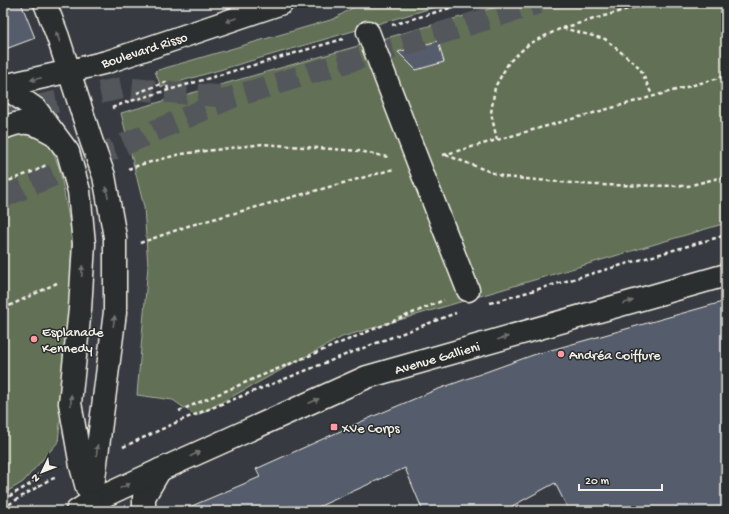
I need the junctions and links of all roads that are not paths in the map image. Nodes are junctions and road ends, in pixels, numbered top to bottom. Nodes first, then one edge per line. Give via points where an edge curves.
1 (45, 3) edge
2 (282, 3) edge
3 (368, 32) road end
4 (70, 72) junction
5 (3, 86) edge
6 (3, 128) edge
7 (54, 134) junction
8 (726, 275) edge
9 (468, 290) road end
10 (160, 470) junction
11 (86, 508) edge
12 (144, 511) edge

4 -> 1 main road
2 -> 4 main road, Boulevard Risso
3 - 9 main road
4 -> 5 main road, Boulevard Risso
11 -> 4 main road via 115,312 115,237 104,176
5 - 7 main road via 36,109
6 - 7 main road via 16,123 36,123
11 -> 7 main road via 70,403 84,244 79,191 68,152
10 -> 8 main road, Avenue Gallieni via 367,377
11 -> 10 main road, Avenue Gallieni
10 - 12 main road via 144,497

